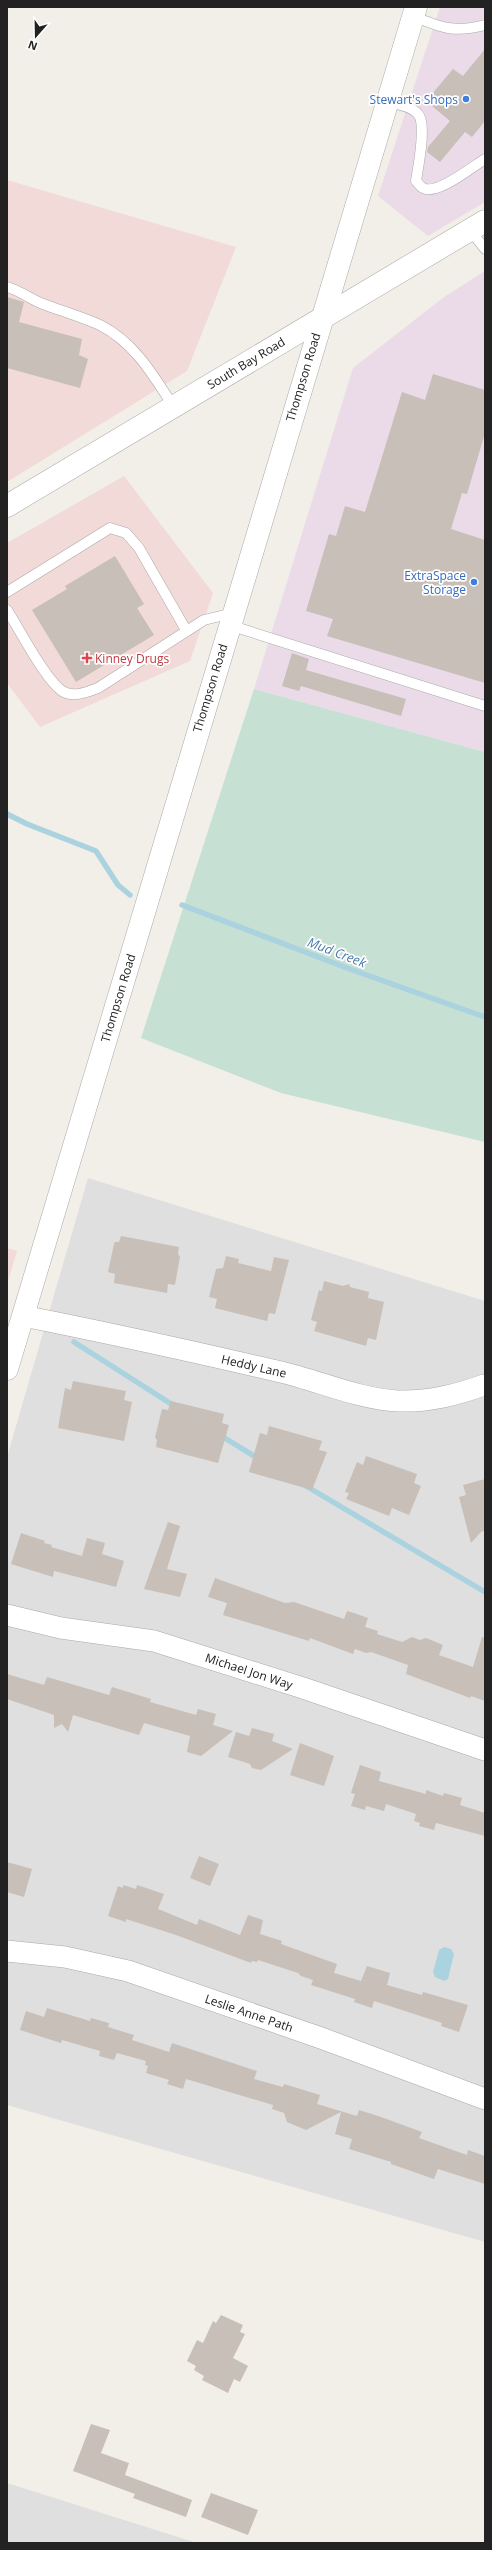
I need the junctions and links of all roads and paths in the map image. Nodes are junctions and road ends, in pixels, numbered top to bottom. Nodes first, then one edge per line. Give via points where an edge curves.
1 (414, 11) edge
2 (485, 25) edge
3 (387, 102) junction
4 (484, 160) edge
5 (477, 226) edge
6 (485, 249) edge
7 (7, 287) edge
8 (321, 319) junction
9 (173, 406) junction
10 (7, 506) edge
11 (7, 592) edge
12 (7, 610) edge
13 (231, 619) junction
14 (186, 630) junction
15 (485, 706) edge
16 (23, 1316) junction
17 (7, 1370) edge
18 (484, 1385) edge
19 (7, 1615) edge
20 (485, 1750) edge
21 (7, 1951) edge
22 (485, 2099) edge

1 - 2 lane via 440,28 470,29
1 - 3 street, Thompson Road
3 - 4 lane via 413,109 419,115 422,124 416,181 423,188 442,186
3 - 8 street, Thompson Road
5 - 6 lane
5 - 8 street, South Bay Road
7 - 9 lane via 23,292 35,301 101,326 118,338 146,363
8 - 9 street, South Bay Road
8 - 13 street, Thompson Road
9 - 10 street, South Bay Road
11 - 14 lane via 110,528 126,533 139,548
12 - 14 lane via 51,680 63,692 79,695 98,688
13 - 14 lane via 204,620
13 - 15 lane
13 - 16 street, Thompson Road
16 - 17 street, Thompson Road
16 - 18 street, Heddy Lane via 166,1345 397,1401 450,1396
19 - 20 street, Michael Jon Way via 61,1628 154,1641
21 - 22 street, Leslie Anne Path via 65,1957 128,1971 321,2038

